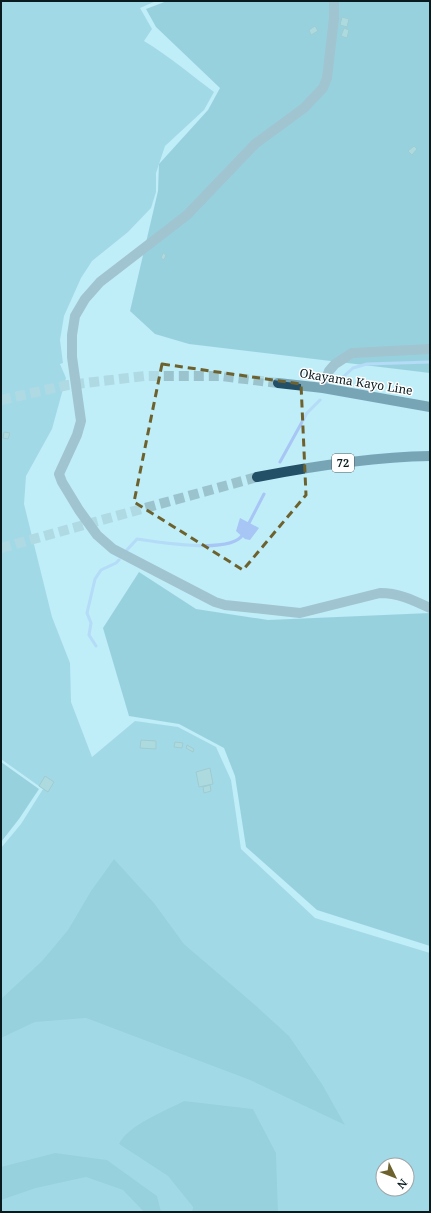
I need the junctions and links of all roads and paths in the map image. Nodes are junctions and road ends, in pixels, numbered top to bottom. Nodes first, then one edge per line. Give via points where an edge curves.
1 (334, 1) edge
2 (430, 349) edge
3 (278, 384) tunnel mouth
4 (323, 388) junction
5 (430, 407) edge
6 (430, 456) edge
7 (257, 477) tunnel mouth
8 (430, 608) edge

1 - 8 street via 328,78 323,88 304,108 255,144 187,215 100,282 85,298 75,316 72,335 72,357 81,421 78,435 60,474 62,482 84,517 97,535 113,549 215,602 300,613 380,593 391,593 402,595
2 - 4 street via 352,353 329,371
3 - 4 main road, Okayama Kayo Line
4 - 5 main road, Okayama Kayo Line
6 - 7 main road, 72 via 403,456 327,465

